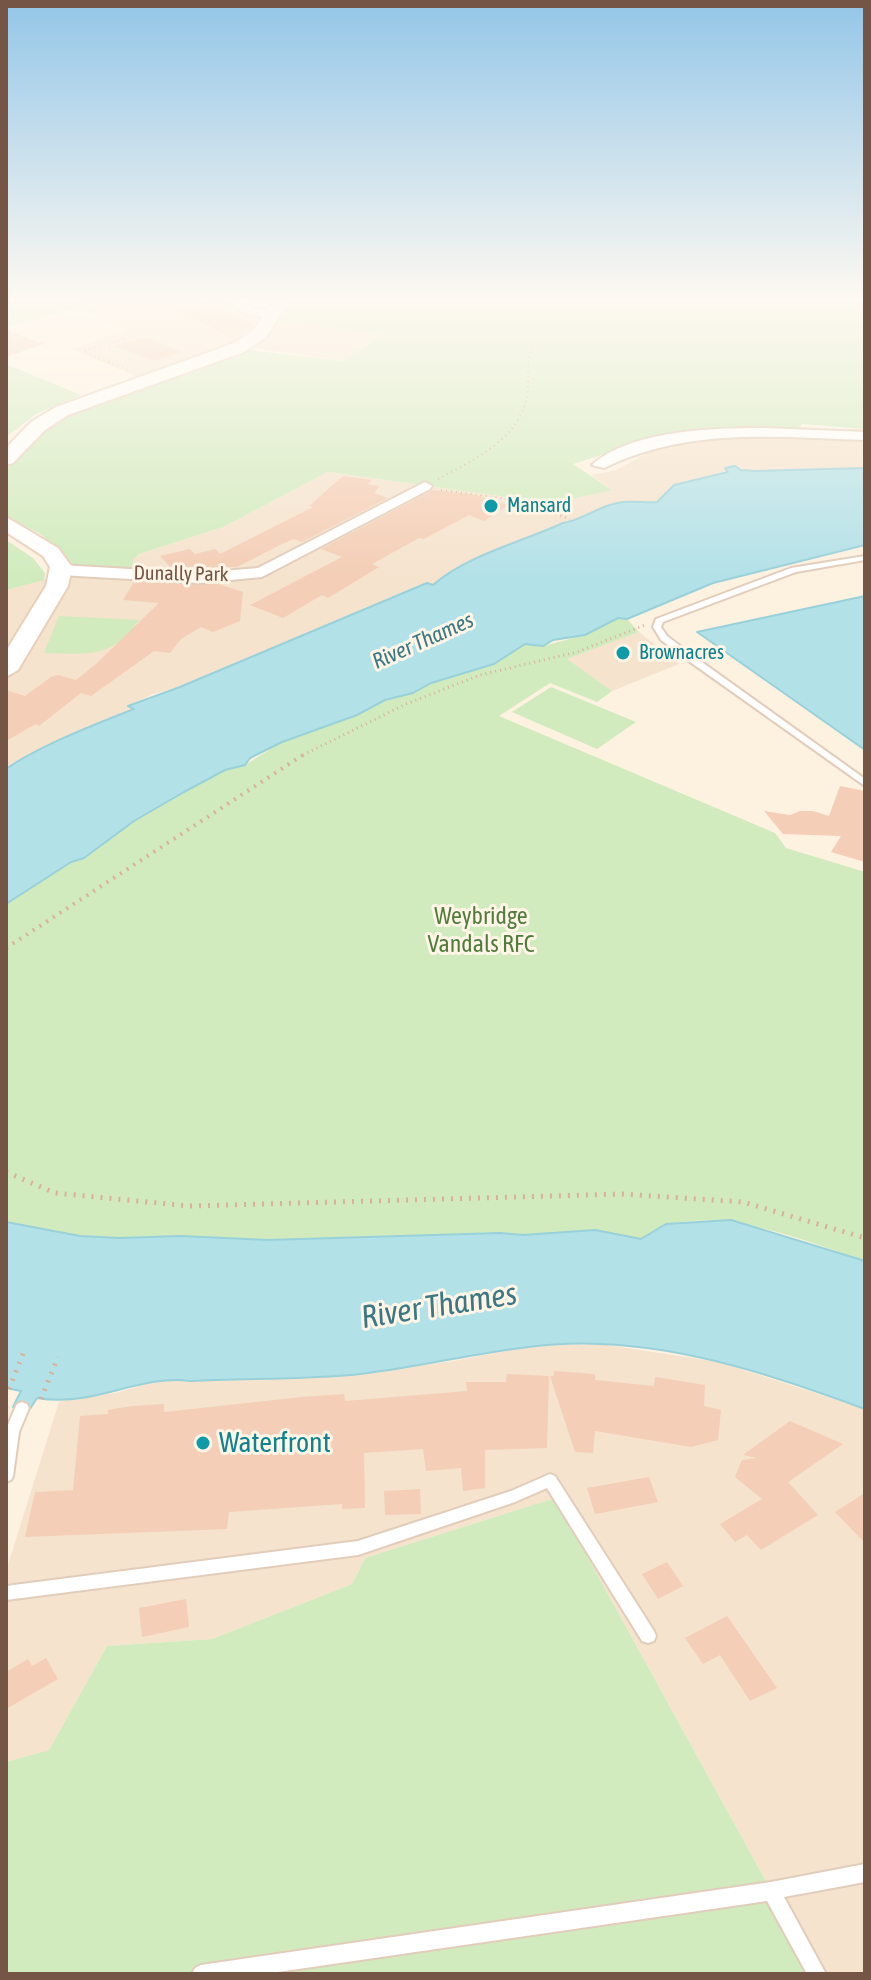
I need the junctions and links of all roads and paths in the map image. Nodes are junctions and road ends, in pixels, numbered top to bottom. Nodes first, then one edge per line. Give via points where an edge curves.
1 (117, 391) edge
2 (527, 391) edge
3 (865, 436) edge
4 (6, 459) edge
5 (599, 465) dead end
6 (424, 487) junction
7 (570, 519) dead end
8 (6, 523) edge
9 (865, 558) edge
10 (60, 570) junction
11 (659, 621) junction
12 (6, 670) edge
13 (865, 783) edge
14 (6, 948) edge
15 (6, 1172) edge
16 (865, 1238) edge
17 (25, 1349) dead end
18 (58, 1357) dead end
19 (9, 1389) dead end
20 (41, 1399) dead end
21 (22, 1408) dead end
22 (6, 1476) edge
23 (6, 1593) edge
24 (648, 1636) dead end
25 (865, 1873) edge
26 (771, 1891) junction
27 (201, 1974) edge
28 (817, 1974) edge

1 - 4 main road via 49,418
2 - 6 path via 516,423 477,457
3 - 5 street via 713,434 654,444
6 - 7 path via 520,500
6 - 10 street, Dunally Park via 262,572 200,578
8 - 10 main road via 51,552
9 - 11 lane via 794,570
10 - 12 main road via 57,586
11 - 13 lane via 664,638
11 - 14 path via 577,652 480,675 317,747
15 - 16 path via 55,1193 189,1206 622,1194 728,1201
17 - 19 path
18 - 20 path
21 - 22 lane via 12,1432
23 - 24 lane via 358,1548 550,1480
25 - 26 lane
26 - 27 lane
26 - 28 lane

